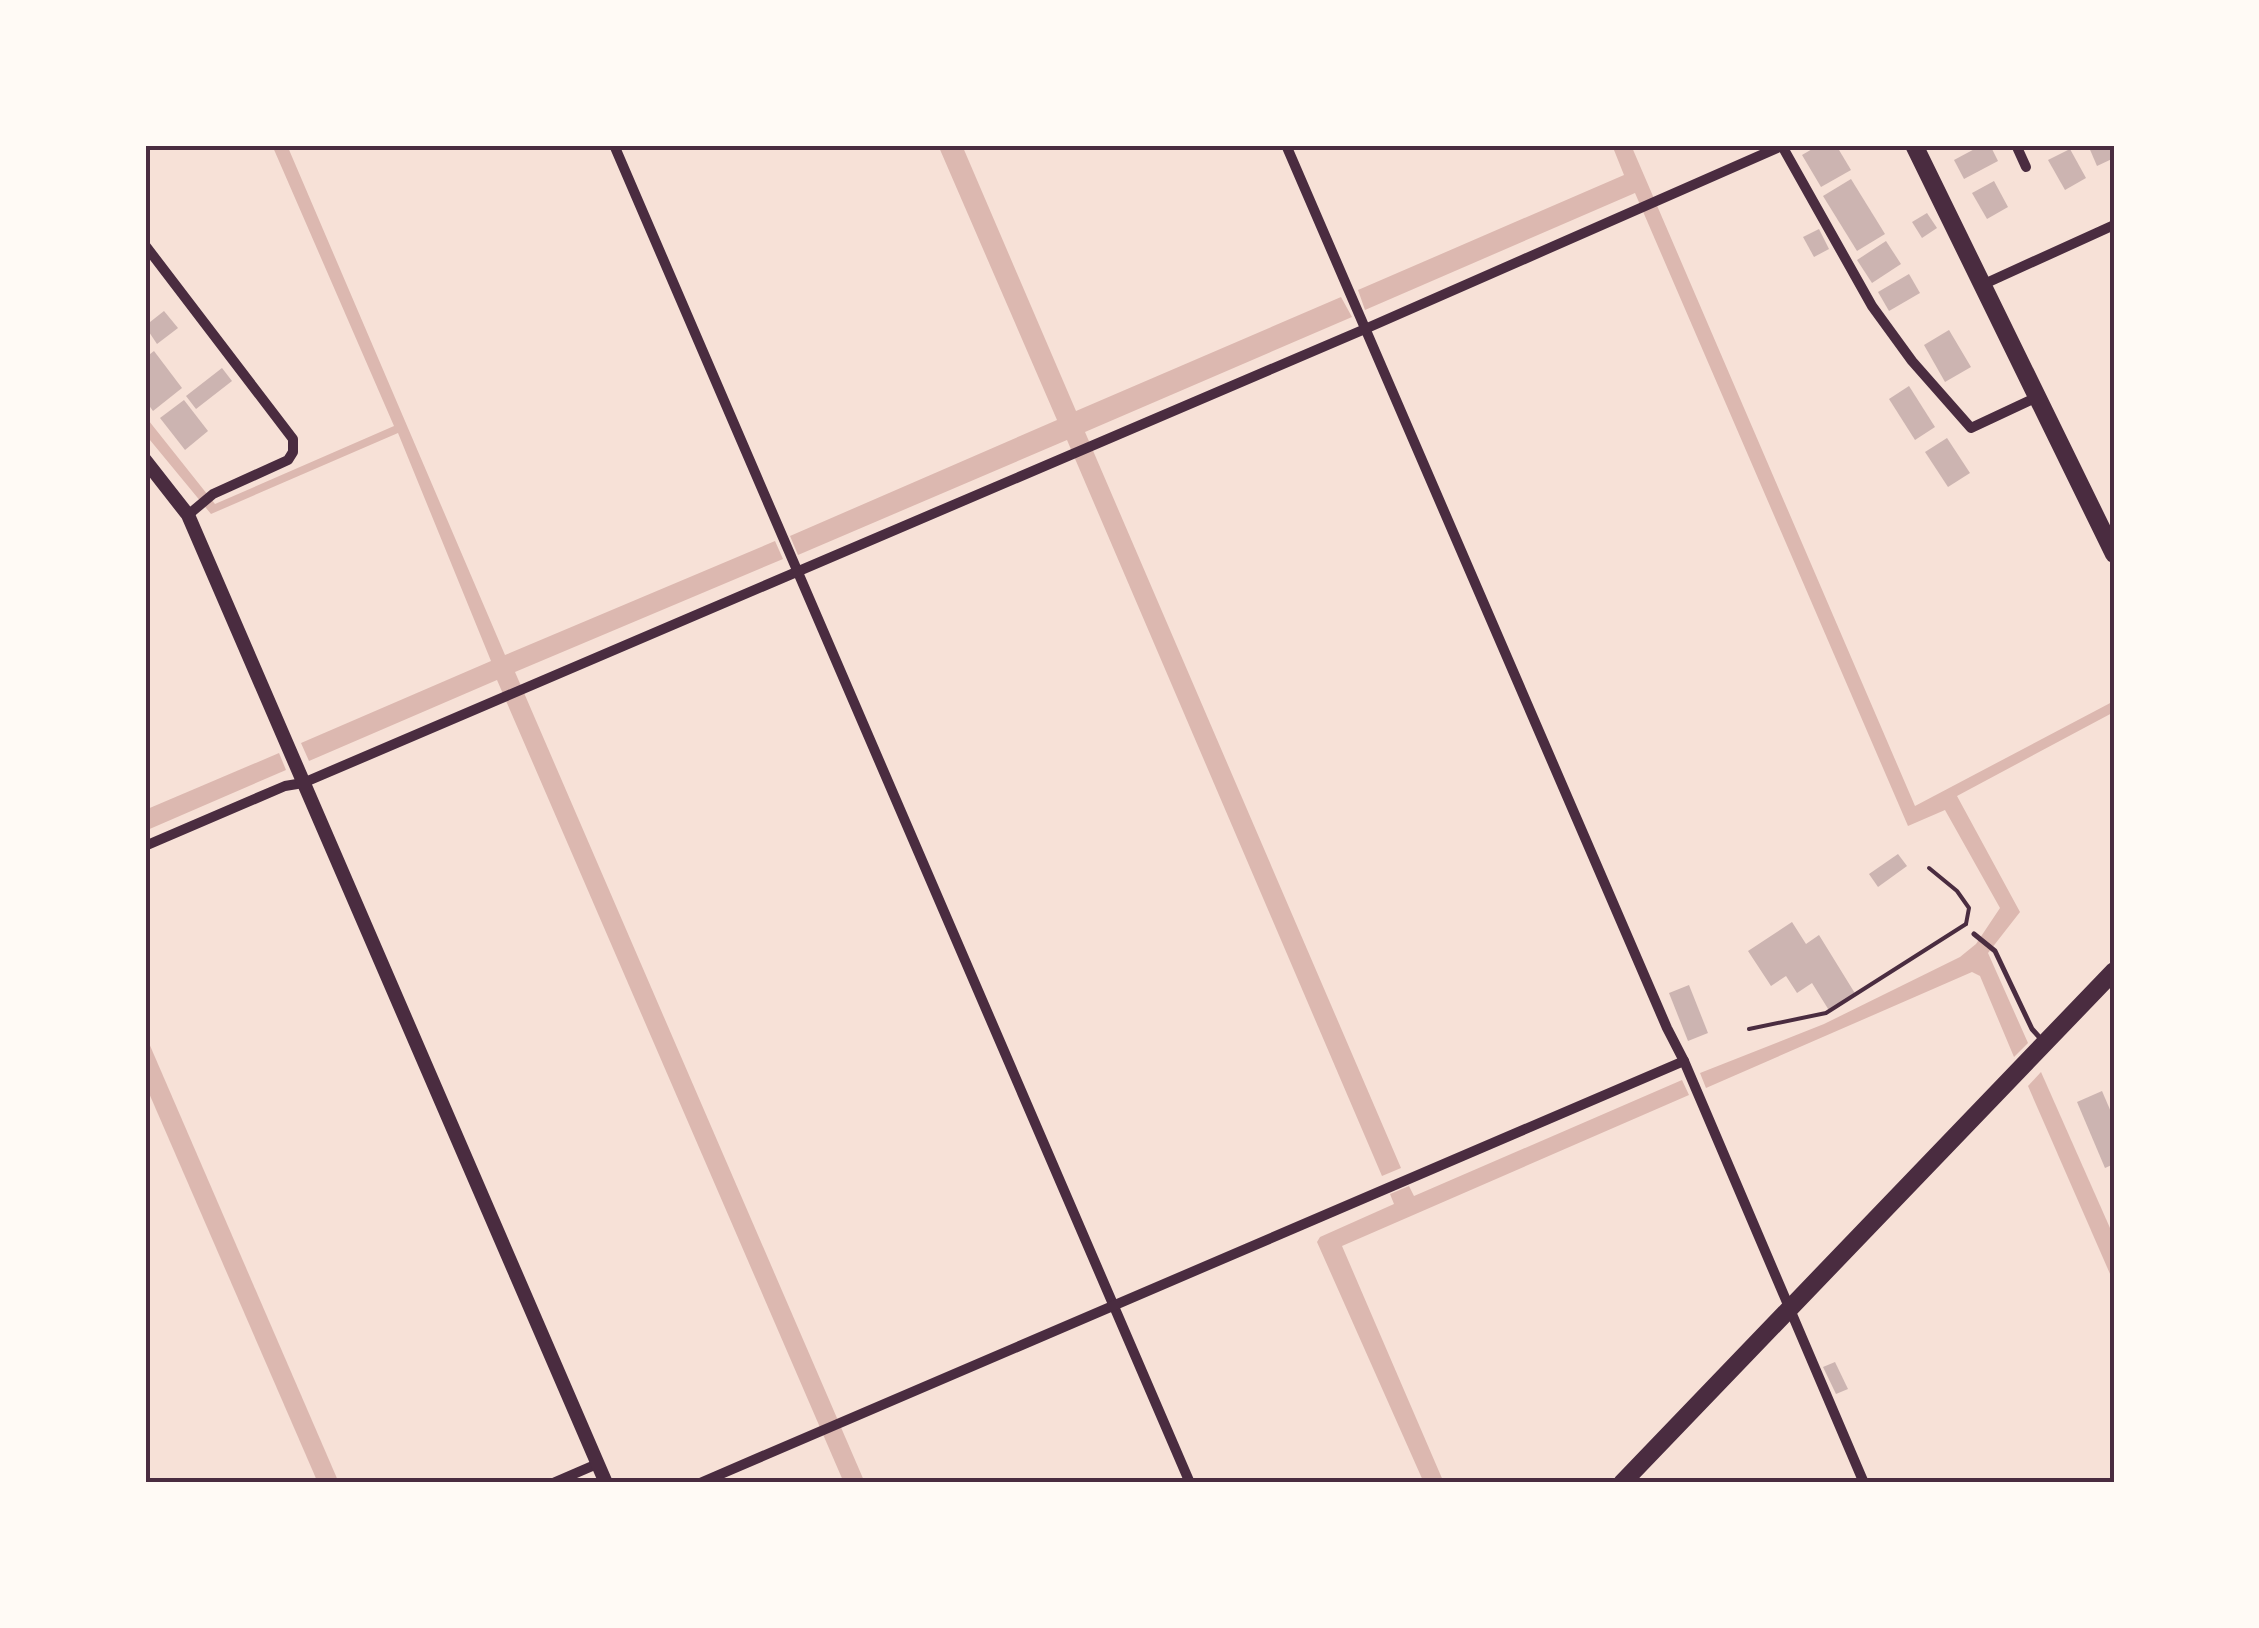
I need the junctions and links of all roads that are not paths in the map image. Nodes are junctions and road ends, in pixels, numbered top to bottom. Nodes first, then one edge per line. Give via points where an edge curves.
1 (614, 145) edge
2 (1286, 145) edge
3 (1914, 145) edge
4 (2016, 145) edge
5 (1783, 146) edge
6 (2026, 167) dead end
7 (2114, 226) edge
8 (145, 245) edge
9 (1982, 285) junction
10 (1365, 329) junction
11 (2037, 397) junction
12 (145, 460) edge
13 (193, 510) junction
14 (2114, 554) edge
15 (797, 571) junction
16 (303, 783) junction
17 (145, 846) edge
18 (1974, 934) road end
19 (2114, 971) edge
20 (2044, 1044) junction
21 (1684, 1060) junction
22 (1114, 1305) junction
23 (1791, 1308) junction
24 (597, 1464) junction
25 (553, 1483) edge
26 (606, 1483) edge
27 (700, 1483) edge
28 (1190, 1483) edge
29 (1622, 1483) edge
30 (1864, 1483) edge

1 - 15 street
2 - 10 street
3 - 9 highway
4 - 6 street
5 - 10 street
5 - 11 street via 1872,306 1971,428
7 - 9 street
8 - 13 street via 292,439 288,460
9 - 11 highway
10 - 15 street
10 - 21 street
11 - 14 highway
12 - 13 street
13 - 16 street
15 - 16 street
15 - 22 street
16 - 17 street
16 - 24 street
18 - 20 lane via 1995,951
19 - 20 highway
20 - 23 highway
21 - 22 street
21 - 23 street
22 - 27 street
22 - 28 street
23 - 29 highway
23 - 30 street
24 - 25 street
24 - 26 street

